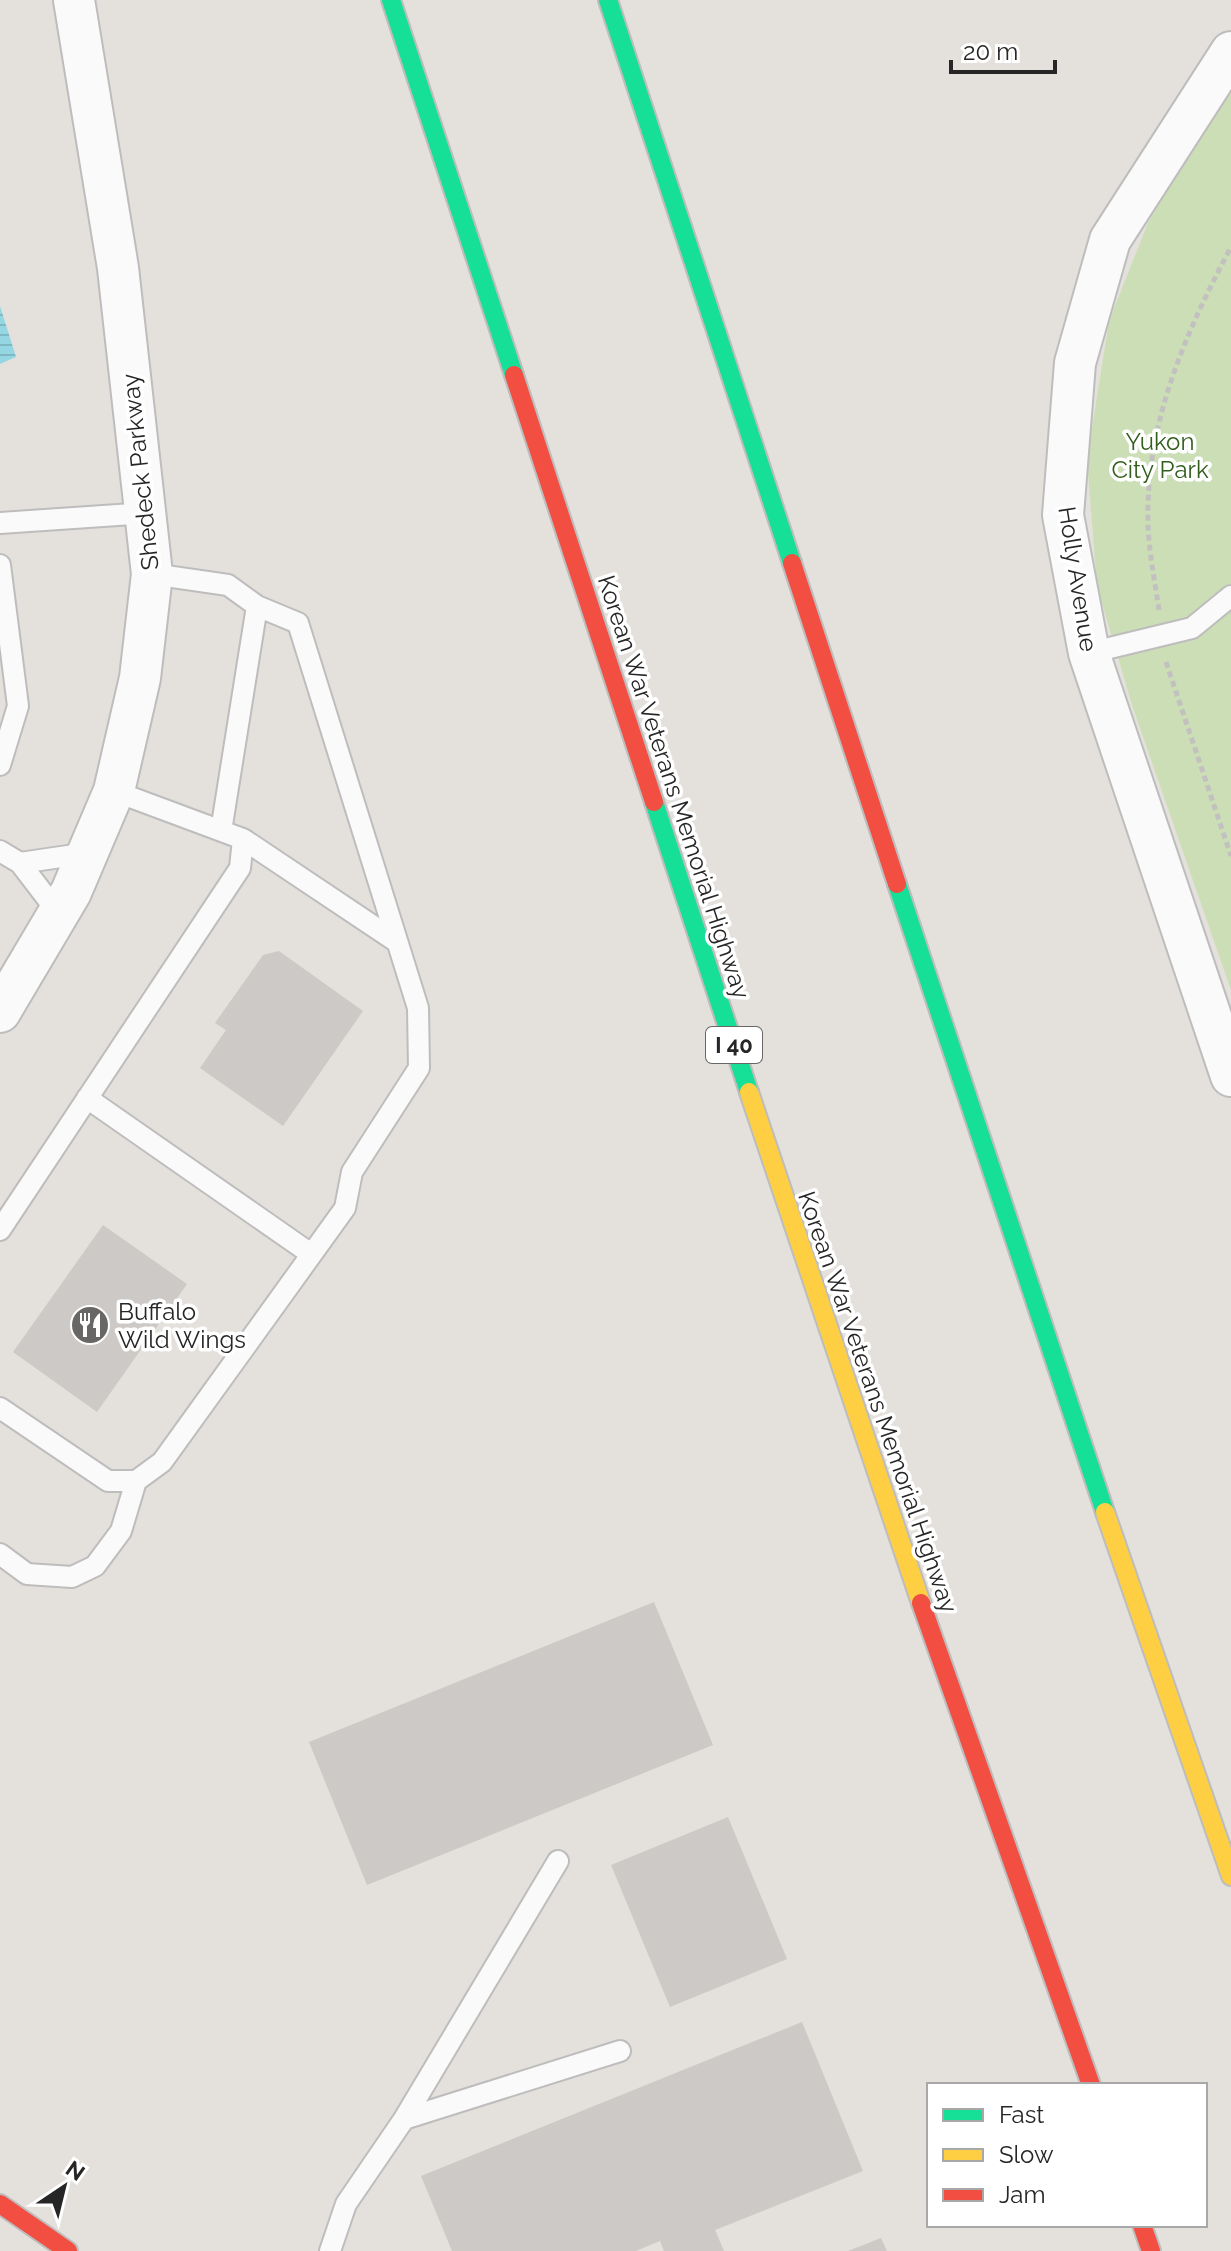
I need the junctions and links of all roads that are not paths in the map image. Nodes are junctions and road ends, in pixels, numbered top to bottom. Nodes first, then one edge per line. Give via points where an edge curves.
1 (74, 0) edge
2 (391, 0) edge
3 (608, 0) edge
4 (1231, 52) edge
5 (147, 513) junction
6 (0, 523) edge
7 (0, 565) edge
8 (152, 574) junction
9 (1231, 596) edge
10 (257, 606) junction
11 (1089, 653) junction
12 (0, 765) edge
13 (114, 791) junction
14 (221, 831) junction
15 (243, 839) junction
16 (0, 851) edge
17 (88, 853) junction
18 (20, 863) junction
19 (59, 914) junction
20 (397, 942) junction
21 (0, 1012) edge
22 (1231, 1076) edge
23 (87, 1098) junction
24 (0, 1230) edge
25 (311, 1254) junction
26 (0, 1408) edge
27 (136, 1481) junction
28 (0, 1554) edge
29 (558, 1861) dead end
30 (1231, 1876) edge
31 (620, 2051) dead end
32 (1090, 2083) edge
33 (404, 2119) junction
34 (0, 2204) edge
35 (1143, 2227) edge
36 (68, 2251) edge
37 (330, 2251) edge
38 (1151, 2251) edge

1 - 5 street, Shedeck Parkway via 118,268
2 - 32 main road, Korean War Veterans Memorial Highway / I 40 via 854,1411
3 - 30 main road via 1051,1358
4 - 11 street, Holly Avenue via 1110,240 1075,363 1063,515
5 - 6 lane
5 - 8 street, Shedeck Parkway
7 - 12 lane via 18,706
8 - 10 lane via 228,585
8 - 13 street, Shedeck Parkway via 140,678
9 - 11 lane via 1192,628
10 - 14 lane
10 - 20 lane via 298,623
11 - 22 street, Holly Avenue
13 - 14 lane
13 - 17 street, Shedeck Parkway
14 - 15 lane
15 - 20 lane
15 - 23 lane via 240,868
16 - 18 lane
17 - 18 lane
17 - 19 street, Shedeck Parkway
18 - 19 lane
19 - 21 street, Shedeck Parkway
20 - 25 lane via 418,1008 419,1068 352,1172 345,1208
23 - 24 lane
23 - 25 lane
25 - 27 lane via 162,1462
26 - 27 lane via 108,1481
27 - 28 lane via 121,1531 95,1566 72,1577 27,1574
29 - 33 lane
31 - 33 lane
33 - 37 lane via 346,2204
34 - 36 main road
35 - 38 main road

